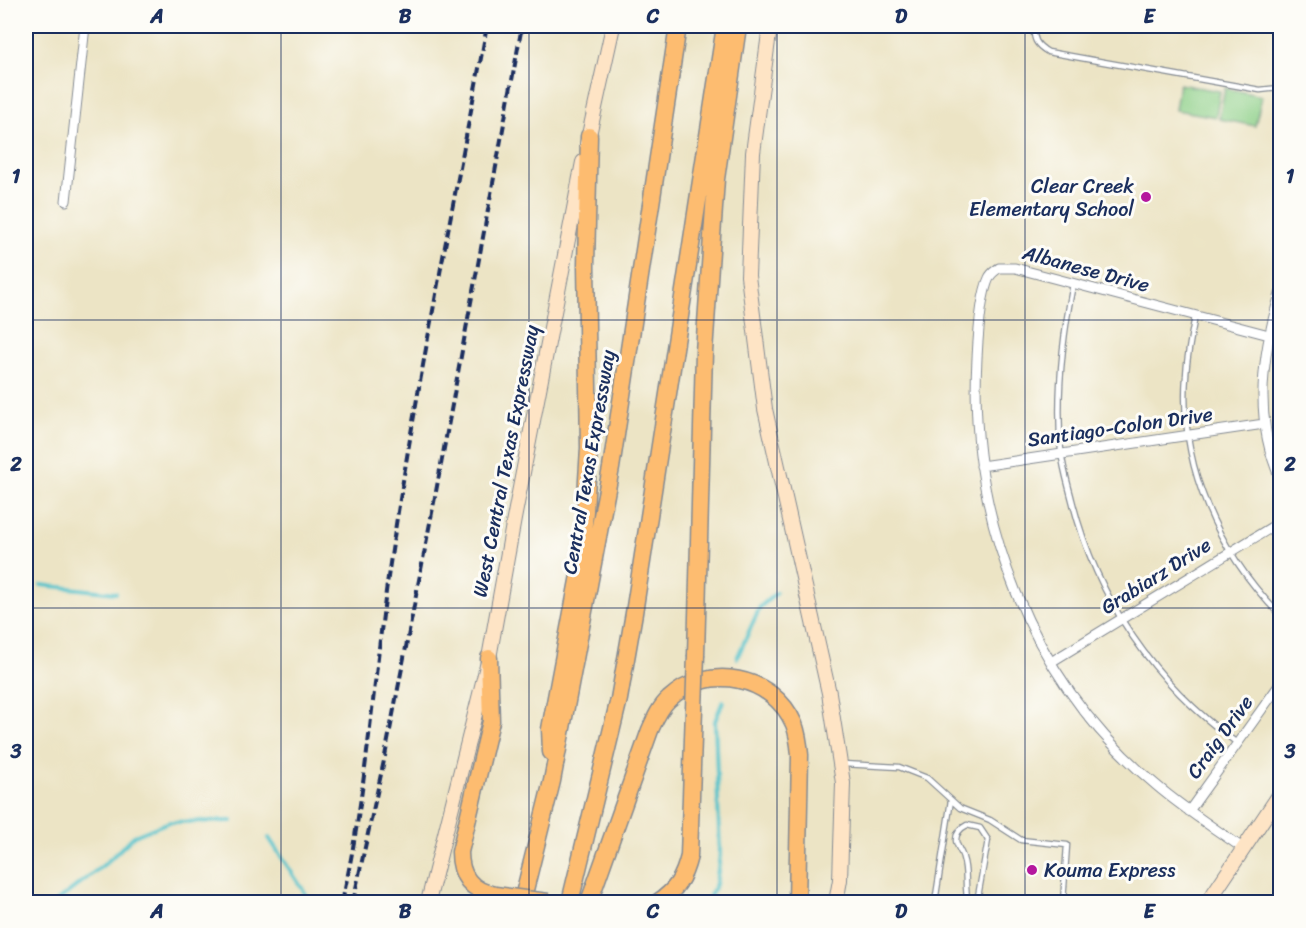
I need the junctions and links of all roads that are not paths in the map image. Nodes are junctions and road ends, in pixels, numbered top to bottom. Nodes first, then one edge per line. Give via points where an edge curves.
1 (85, 26) edge
2 (613, 26) edge
3 (678, 26) edge
4 (725, 26) edge
5 (738, 26) edge
6 (770, 26) edge
7 (1034, 26) edge
8 (1281, 85) edge
9 (589, 136) junction
10 (66, 201) dead end
11 (1073, 284) junction
12 (1280, 296) edge
13 (1195, 317) junction
14 (1269, 335) junction
15 (1264, 424) junction
16 (1189, 435) junction
17 (1062, 454) junction
18 (981, 466) junction
19 (1281, 478) edge
20 (1281, 522) edge
21 (1229, 552) junction
22 (1281, 615) edge
23 (1120, 619) junction
24 (489, 658) junction
25 (1051, 662) junction
26 (1281, 684) edge
27 (1237, 743) junction
28 (839, 764) junction
29 (552, 781) junction
30 (1281, 794) edge
31 (951, 800) junction
32 (1189, 811) junction
33 (1244, 849) junction
34 (428, 903) edge
35 (522, 903) edge
36 (548, 903) edge
37 (570, 903) edge
38 (588, 903) edge
39 (658, 903) edge
40 (797, 903) edge
41 (836, 903) edge
42 (935, 903) edge
43 (968, 903) edge
44 (977, 903) edge
45 (1063, 903) edge
46 (1208, 903) edge

1 - 10 street
2 - 9 main road, West Central Texas Expressway
3 - 29 highway, Central Texas Expressway via 611,468
4 - 37 highway via 619,699
5 - 39 highway, bridge via 716,179 704,352 689,856 678,885
6 - 28 main road via 753,153 748,276 765,409 829,693
7 - 8 lane via 1037,45 1048,52 1260,90
9 - 24 main road, West Central Texas Expressway
9 - 29 highway via 587,480 579,570 550,729
11 - 13 street, Albanese Drive
11 - 17 lane via 1059,378
11 - 18 street, Albanese Drive via 1006,267 989,278 978,345 975,396
12 - 14 street
13 - 14 street, Albanese Drive
13 - 16 lane via 1186,377
14 - 15 street via 1262,389
15 - 16 street, Santiago-Colon Drive
15 - 19 street
16 - 17 street, Santiago-Colon Drive
16 - 21 lane via 1205,503
17 - 18 street, Santiago-Colon Drive
17 - 23 lane via 1078,523
18 - 25 street, Albanese Drive via 1001,555
20 - 21 street, Grabiarz Drive
21 - 22 lane via 1261,596
21 - 23 street, Grabiarz Drive
23 - 25 street, Grabiarz Drive
23 - 27 lane via 1181,696
24 - 34 main road, West Central Texas Expressway
24 - 36 highway, bridge via 492,721 460,863 476,889
25 - 32 street, Albanese Drive via 1110,742
26 - 27 street, Craig Drive
27 - 32 street, Craig Drive
28 - 31 lane via 899,767 927,778
28 - 41 main road via 843,783
29 - 35 highway, Central Texas Expressway
30 - 33 main road
31 - 42 lane
31 - 45 lane via 1021,840 1067,846
32 - 33 street, Albanese Drive
33 - 46 main road
38 - 40 highway via 658,714 678,691 703,679 718,677 765,689 786,710 799,738
43 - 44 lane via 964,858 956,842 957,834 967,825 980,828 988,840

